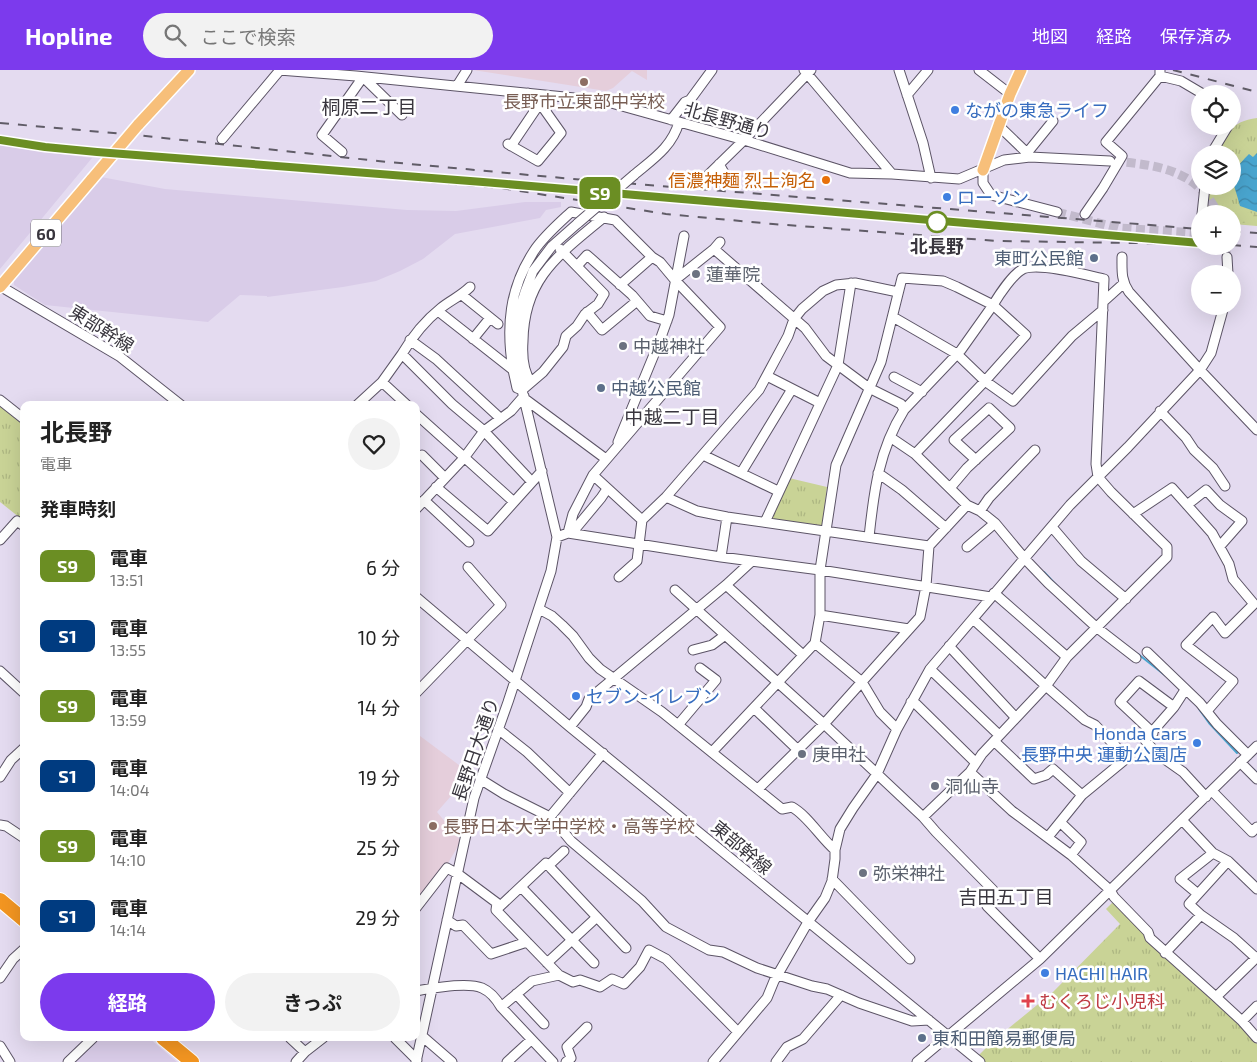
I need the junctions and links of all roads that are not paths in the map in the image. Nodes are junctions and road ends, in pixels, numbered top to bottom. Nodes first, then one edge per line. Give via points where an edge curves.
1 (179, 70) edge
2 (189, 70) edge
3 (280, 70) edge
4 (467, 70) edge
5 (712, 70) edge
6 (900, 70) edge
7 (928, 70) edge
8 (979, 70) edge
9 (1021, 70) edge
10 (808, 71) edge
11 (1160, 73) edge
12 (363, 76) junction
13 (457, 86) junction
14 (1191, 86) edge
15 (528, 93) junction
16 (1010, 94) junction
17 (907, 95) junction
18 (538, 106) junction
19 (402, 115) dead end
20 (675, 121) junction
21 (1053, 121) dead end
22 (136, 124) junction
23 (998, 126) junction
24 (222, 139) dead end
25 (744, 140) junction
26 (342, 152) dead end
27 (1110, 161) tunnel mouth
28 (720, 164) junction
29 (983, 170) junction
30 (892, 174) junction
31 (90, 177) junction
32 (931, 178) junction
33 (723, 183) dead end
34 (699, 184) dead end
35 (1057, 212) tunnel mouth
36 (1085, 214) dead end
37 (604, 217) junction
38 (684, 236) dead end
39 (561, 251) junction
40 (652, 257) junction
41 (1122, 257) dead end
42 (1227, 257) tunnel mouth
43 (1227, 265) edge
44 (576, 266) junction
45 (0, 278) edge
46 (675, 280) junction
47 (851, 283) junction
48 (1123, 284) junction
49 (620, 285) junction
50 (0, 286) edge
51 (470, 286) dead end
52 (898, 292) junction
53 (462, 295) junction
54 (637, 301) junction
55 (993, 305) junction
56 (1103, 306) junction
57 (438, 311) junction
58 (587, 312) junction
59 (1222, 315) edge
60 (893, 317) junction
61 (490, 318) junction
62 (794, 319) junction
63 (666, 321) junction
64 (498, 324) dead end
65 (473, 339) junction
66 (410, 340) junction
67 (402, 354) junction
68 (957, 354) junction
69 (838, 365) junction
70 (512, 370) junction
71 (1200, 370) junction
72 (766, 376) junction
73 (894, 377) dead end
74 (985, 381) junction
75 (382, 382) junction
76 (531, 382) junction
77 (869, 388) junction
78 (792, 389) junction
79 (922, 392) junction
80 (524, 395) junction
81 (0, 400) edge
82 (176, 401) edge
83 (365, 401) edge
84 (403, 401) edge
85 (820, 403) junction
86 (904, 410) junction
87 (1160, 411) junction
88 (20, 416) edge
89 (420, 418) edge
90 (500, 418) junction
91 (1257, 430) edge
92 (484, 431) junction
93 (890, 437) junction
94 (618, 442) dead end
95 (1035, 450) dead end
96 (915, 454) junction
97 (422, 455) dead end
98 (703, 455) junction
99 (464, 458) junction
100 (606, 459) junction
101 (976, 460) junction
102 (542, 471) junction
103 (741, 473) junction
104 (878, 473) junction
105 (593, 475) junction
106 (1098, 477) junction
107 (445, 478) junction
108 (532, 482) junction
109 (1225, 486) dead end
110 (436, 487) junction
111 (607, 488) junction
112 (950, 488) junction
113 (778, 491) junction
114 (666, 497) junction
115 (420, 502) edge
116 (514, 502) junction
117 (967, 505) junction
118 (1186, 505) junction
119 (980, 511) junction
120 (1133, 514) junction
121 (727, 517) junction
122 (642, 520) junction
123 (765, 522) junction
124 (20, 523) edge
125 (995, 523) junction
126 (1052, 527) junction
127 (946, 528) junction
128 (569, 529) junction
129 (825, 531) junction
130 (556, 537) junction
131 (869, 537) junction
132 (0, 540) edge
133 (470, 542) dead end
134 (639, 544) junction
135 (929, 546) junction
136 (1220, 546) junction
137 (967, 547) dead end
138 (721, 557) junction
139 (1025, 559) junction
140 (752, 561) junction
141 (468, 567) dead end
142 (820, 570) junction
143 (619, 577) dead end
144 (726, 585) junction
145 (926, 586) junction
146 (675, 590) dead end
147 (992, 595) junction
148 (1126, 599) junction
149 (420, 600) edge
150 (539, 609) junction
151 (696, 609) junction
152 (1254, 612) edge
153 (820, 616) junction
154 (973, 619) junction
155 (1098, 625) junction
156 (909, 630) junction
157 (724, 636) junction
158 (468, 640) junction
159 (815, 642) junction
160 (949, 646) junction
161 (693, 650) dead end
162 (1147, 652) dead end
163 (803, 655) junction
164 (1067, 657) junction
165 (1136, 658) dead end
166 (700, 668) dead end
167 (930, 669) junction
168 (0, 672) edge
169 (613, 678) junction
170 (515, 680) junction
171 (862, 682) junction
172 (777, 683) junction
173 (1046, 686) junction
174 (420, 689) edge
175 (20, 690) edge
176 (1186, 690) junction
177 (911, 702) junction
178 (1174, 707) junction
179 (754, 708) junction
180 (1207, 711) junction
181 (1016, 718) junction
182 (824, 724) junction
183 (678, 725) junction
184 (570, 727) junction
185 (498, 729) junction
186 (897, 729) junction
187 (1153, 733) junction
188 (997, 738) junction
189 (1257, 746) edge
190 (798, 750) junction
191 (20, 752) edge
192 (712, 752) junction
193 (603, 753) junction
194 (1248, 755) junction
195 (975, 762) junction
196 (1240, 762) junction
197 (970, 772) junction
198 (877, 774) junction
199 (0, 777) edge
200 (480, 779) junction
201 (1257, 779) edge
202 (758, 789) junction
203 (570, 793) junction
204 (1209, 794) junction
205 (1082, 796) junction
206 (923, 817) junction
207 (550, 818) junction
208 (1182, 820) junction
209 (1060, 822) junction
210 (0, 825) edge
211 (1257, 828) edge
212 (20, 835) edge
213 (1048, 836) junction
214 (835, 850) junction
215 (564, 851) dead end
216 (1213, 853) junction
217 (1071, 854) junction
218 (1228, 860) junction
219 (548, 866) junction
220 (458, 874) junction
221 (832, 879) junction
222 (521, 887) junction
223 (1257, 889) edge
224 (1110, 890) junction
225 (1198, 894) junction
226 (0, 900) edge
227 (420, 903) edge
228 (496, 910) junction
229 (20, 914) edge
230 (1201, 915) junction
231 (597, 917) junction
232 (448, 920) junction
233 (808, 922) junction
234 (572, 940) junction
235 (527, 942) junction
236 (626, 948) dead end
237 (20, 952) edge
238 (1165, 953) junction
239 (1256, 957) edge
240 (910, 959) dead end
241 (1040, 959) junction
242 (547, 963) junction
243 (594, 963) dead end
244 (559, 974) junction
245 (778, 975) junction
246 (0, 978) edge
247 (433, 988) junction
248 (420, 990) edge
249 (516, 994) junction
250 (841, 995) junction
251 (1216, 997) junction
252 (501, 1007) junction
253 (1257, 1008) edge
254 (929, 1020) junction
255 (1242, 1021) junction
256 (544, 1024) dead end
257 (586, 1027) dead end
258 (738, 1032) junction
259 (422, 1036) junction
260 (948, 1036) junction
261 (1257, 1038) edge
262 (531, 1040) junction
263 (90, 1041) edge
264 (167, 1041) edge
265 (293, 1041) edge
266 (320, 1041) edge
267 (398, 1041) edge
268 (0, 1046) edge
269 (305, 1052) junction
270 (416, 1061) edge
271 (10, 1062) edge
272 (68, 1062) edge
273 (192, 1062) edge
274 (296, 1062) edge
275 (452, 1062) edge
276 (507, 1062) edge
277 (553, 1062) edge
278 (566, 1062) edge
279 (712, 1062) edge
280 (776, 1062) edge
281 (917, 1062) edge
282 (980, 1062) edge

1 - 22 main road, 60
2 - 22 main road, 60
3 - 12 street, 北長野通り
3 - 24 street
4 - 13 street
5 - 20 street via 690,100 685,102
6 - 17 street
7 - 17 street
8 - 16 street
9 - 16 main road
10 - 25 street
10 - 30 street
11 - 14 street
11 - 36 street via 1106,142 1122,156
12 - 13 street, 北長野通り
12 - 19 street
12 - 26 street via 322,135
13 - 15 street, 北長野通り
15 - 18 street
15 - 20 street, 北長野通り via 604,101
16 - 23 main road
17 - 32 street
18 - 18 street via 562,133 538,161 510,145
20 - 25 street, 北長野通り
20 - 80 street, bridge via 675,135 669,144 578,223 542,257 533,271 524,292 516,344
21 - 23 street via 1027,153
22 - 31 main road, 60
23 - 29 main road
25 - 28 street
25 - 30 street, 北長野通り via 850,173
27 - 29 street, 北長野通り via 1030,157 1004,160
28 - 33 street via 724,172
28 - 34 street
29 - 32 street, 北長野通り via 959,179
29 - 35 street via 983,183 990,195
30 - 32 street, 北長野通り
31 - 45 main road, 60
31 - 50 main road, 60
37 - 39 street
37 - 40 street via 615,220
37 - 70 street via 571,212 534,251 514,292 509,343
38 - 46 street
39 - 44 street
39 - 76 street via 539,279 525,317 524,360
40 - 46 street
40 - 49 street
41 - 48 street
42 - 43 street
44 - 49 street via 587,255
44 - 58 street via 604,294 598,304
46 - 62 street via 717,246
46 - 63 street
46 - 100 street via 720,327
47 - 52 street
47 - 62 street via 830,286
47 - 69 street
48 - 56 street
48 - 71 street
49 - 54 street
50 - 82 street, 東部幹線 via 119,356
51 - 53 street
52 - 55 street via 902,278 943,281
52 - 60 street
53 - 57 street
53 - 61 street
54 - 58 street via 602,330
54 - 63 street via 650,316
55 - 56 street via 1022,270 1032,267 1104,279
55 - 68 street
55 - 74 street via 1026,335
56 - 74 street via 1014,402
56 - 106 street
57 - 65 street
57 - 66 street
58 - 76 street via 566,336 562,347 543,372
59 - 71 street via 1211,354
60 - 68 street
60 - 77 street via 881,362
61 - 64 street
61 - 65 street
62 - 69 street
62 - 72 street
63 - 94 street
65 - 70 street
66 - 67 street
66 - 90 street via 436,359
67 - 75 street
67 - 92 street
68 - 74 street
68 - 79 street
69 - 77 street
69 - 85 street
70 - 80 street via 517,388
71 - 87 street
71 - 91 street
72 - 78 street
72 - 98 street via 759,390
73 - 79 street
74 - 96 street
75 - 83 street
75 - 84 street
76 - 80 street
77 - 86 street via 901,404
77 - 129 street via 836,465
78 - 85 street
78 - 103 street
79 - 86 street
80 - 90 street via 511,411
80 - 100 street
80 - 102 street
81 - 88 street
85 - 113 street
86 - 93 street
87 - 106 street
87 - 109 street via 1213,468
89 - 99 street
90 - 92 street
92 - 99 street
92 - 108 street
93 - 96 street
93 - 104 street
95 - 119 street
96 - 112 street
97 - 107 street
98 - 103 street
98 - 114 street
99 - 107 street
99 - 116 street
100 - 105 street
101 - 101 street via 1010,428 989,408 954,440
101 - 112 street
102 - 108 street
102 - 130 street
103 - 113 street
104 - 127 street
104 - 131 street
105 - 111 street
105 - 128 street
106 - 120 street
106 - 126 street
107 - 110 street
108 - 116 street
110 - 115 street
110 - 116 street via 488,531
111 - 122 street
111 - 128 street via 576,528
112 - 117 street
113 - 123 street
114 - 121 street via 697,510
114 - 122 street
115 - 133 street
117 - 119 street
117 - 127 street
118 - 120 street via 1172,488
118 - 136 street
118 - 136 street via 1206,490 1242,521
119 - 125 street
120 - 148 street via 1167,548 1167,557
121 - 123 street
121 - 138 street
122 - 134 street
123 - 129 street
124 - 132 street via 17,521
125 - 137 street
125 - 139 street
126 - 139 street
126 - 148 street via 1082,561
127 - 135 street
128 - 130 street
128 - 134 street
129 - 131 street
129 - 142 street
130 - 150 street, 長野日大通り via 551,571
131 - 135 street
134 - 138 street
134 - 143 street via 637,561
135 - 145 street
136 - 152 street via 1233,579 1254,604
138 - 140 street
139 - 147 street
139 - 155 street via 1061,596
140 - 142 street
140 - 144 street
141 - 158 street via 502,605
142 - 145 street
142 - 153 street
144 - 151 street
144 - 163 street
145 - 147 street
145 - 156 street via 920,617
146 - 151 street
147 - 154 street
147 - 164 street
148 - 155 street
149 - 158 street, 東部幹線
150 - 169 street via 562,625 589,658
150 - 170 street, 長野日大通り
151 - 157 street
151 - 169 street
152 - 180 street via 1225,633 1213,617 1186,645 1234,681
153 - 156 street
153 - 159 street
154 - 160 street
154 - 173 street
155 - 164 street
155 - 165 street
156 - 171 street
157 - 161 street via 712,645
157 - 172 street
158 - 170 street, 東部幹線
158 - 174 street
159 - 163 street
159 - 171 street
160 - 167 street
160 - 181 street
162 - 176 street
163 - 172 street
164 - 173 street
166 - 183 street via 716,680
167 - 177 street
167 - 188 street
168 - 175 street
169 - 183 street
169 - 184 street via 589,698
170 - 184 street, 東部幹線
170 - 185 street, 長野日大通り
171 - 182 street
171 - 186 street via 880,712
172 - 179 street
172 - 182 street
173 - 181 street
173 - 205 street via 1095,725 1127,758
176 - 178 street
176 - 180 street
177 - 186 street
177 - 195 street
178 - 187 street
178 - 187 street via 1139,681 1120,702
179 - 190 street
179 - 192 street
180 - 194 street
181 - 188 street
182 - 190 street
182 - 198 street
183 - 192 street
184 - 193 street, 東部幹線
185 - 200 street, 長野日大通り
185 - 203 street
186 - 198 street
187 - 204 street via 1145,740 1156,753
188 - 195 street
188 - 205 street via 1034,779 1053,769
189 - 194 street
190 - 202 street
191 - 199 street
192 - 202 street
193 - 203 street
193 - 233 street, 東部幹線
194 - 196 street
195 - 197 street
196 - 201 street
196 - 204 street
197 - 206 street
197 - 213 street via 1012,811
198 - 206 street
198 - 214 street via 840,829
200 - 207 street
200 - 220 street, 長野日大通り
202 - 214 street via 782,809 792,807 798,811
203 - 207 street
204 - 208 street
204 - 211 street via 1252,832
205 - 209 street
206 - 241 street via 993,890 994,895 987,906
207 - 245 street via 571,842 642,901 666,927 709,950 723,952
208 - 216 street
208 - 224 street
209 - 213 street
209 - 217 street via 1081,842
210 - 212 street
213 - 217 street
214 - 221 street
215 - 219 street
216 - 218 street
216 - 225 street via 1180,879
217 - 224 street
218 - 223 street
218 - 225 street
219 - 222 street via 546,863
219 - 231 street
220 - 227 street via 447,868
220 - 228 street via 497,903
220 - 232 street, 長野日大通り
221 - 233 street via 825,898
221 - 240 street
222 - 228 street
222 - 234 street
224 - 238 street
224 - 241 street
225 - 230 street via 1190,904
226 - 229 highway
228 - 235 street
230 - 238 street
230 - 239 street
231 - 234 street
231 - 236 street
232 - 235 street via 456,926 463,925 491,954
232 - 247 street, 長野日大通り
233 - 245 street
233 - 254 street, 東部幹線
234 - 242 street
234 - 243 street
235 - 242 street
237 - 246 street
238 - 251 street
239 - 251 street
241 - 260 street
242 - 244 street
244 - 249 street via 532,981
244 - 258 street via 573,982 580,980 600,987 612,979 624,984 640,967 649,950 666,959
245 - 250 street
245 - 258 street via 767,998
247 - 248 street
247 - 252 street via 473,986 497,999
247 - 259 street, 長野日大通り
249 - 252 street
249 - 256 street
250 - 254 street via 912,1021
250 - 280 street via 803,1039 787,1047
251 - 255 street
252 - 262 street
253 - 255 street
254 - 260 street, 東部幹線
255 - 261 street
257 - 278 street via 567,1047 571,1058
258 - 279 street
259 - 270 street, 長野日大通り
259 - 275 street
260 - 281 street
260 - 282 street, 東部幹線
262 - 276 street
262 - 277 street
263 - 272 street
264 - 273 highway
265 - 269 street
266 - 269 street
267 - 270 street
268 - 271 street
269 - 274 street

